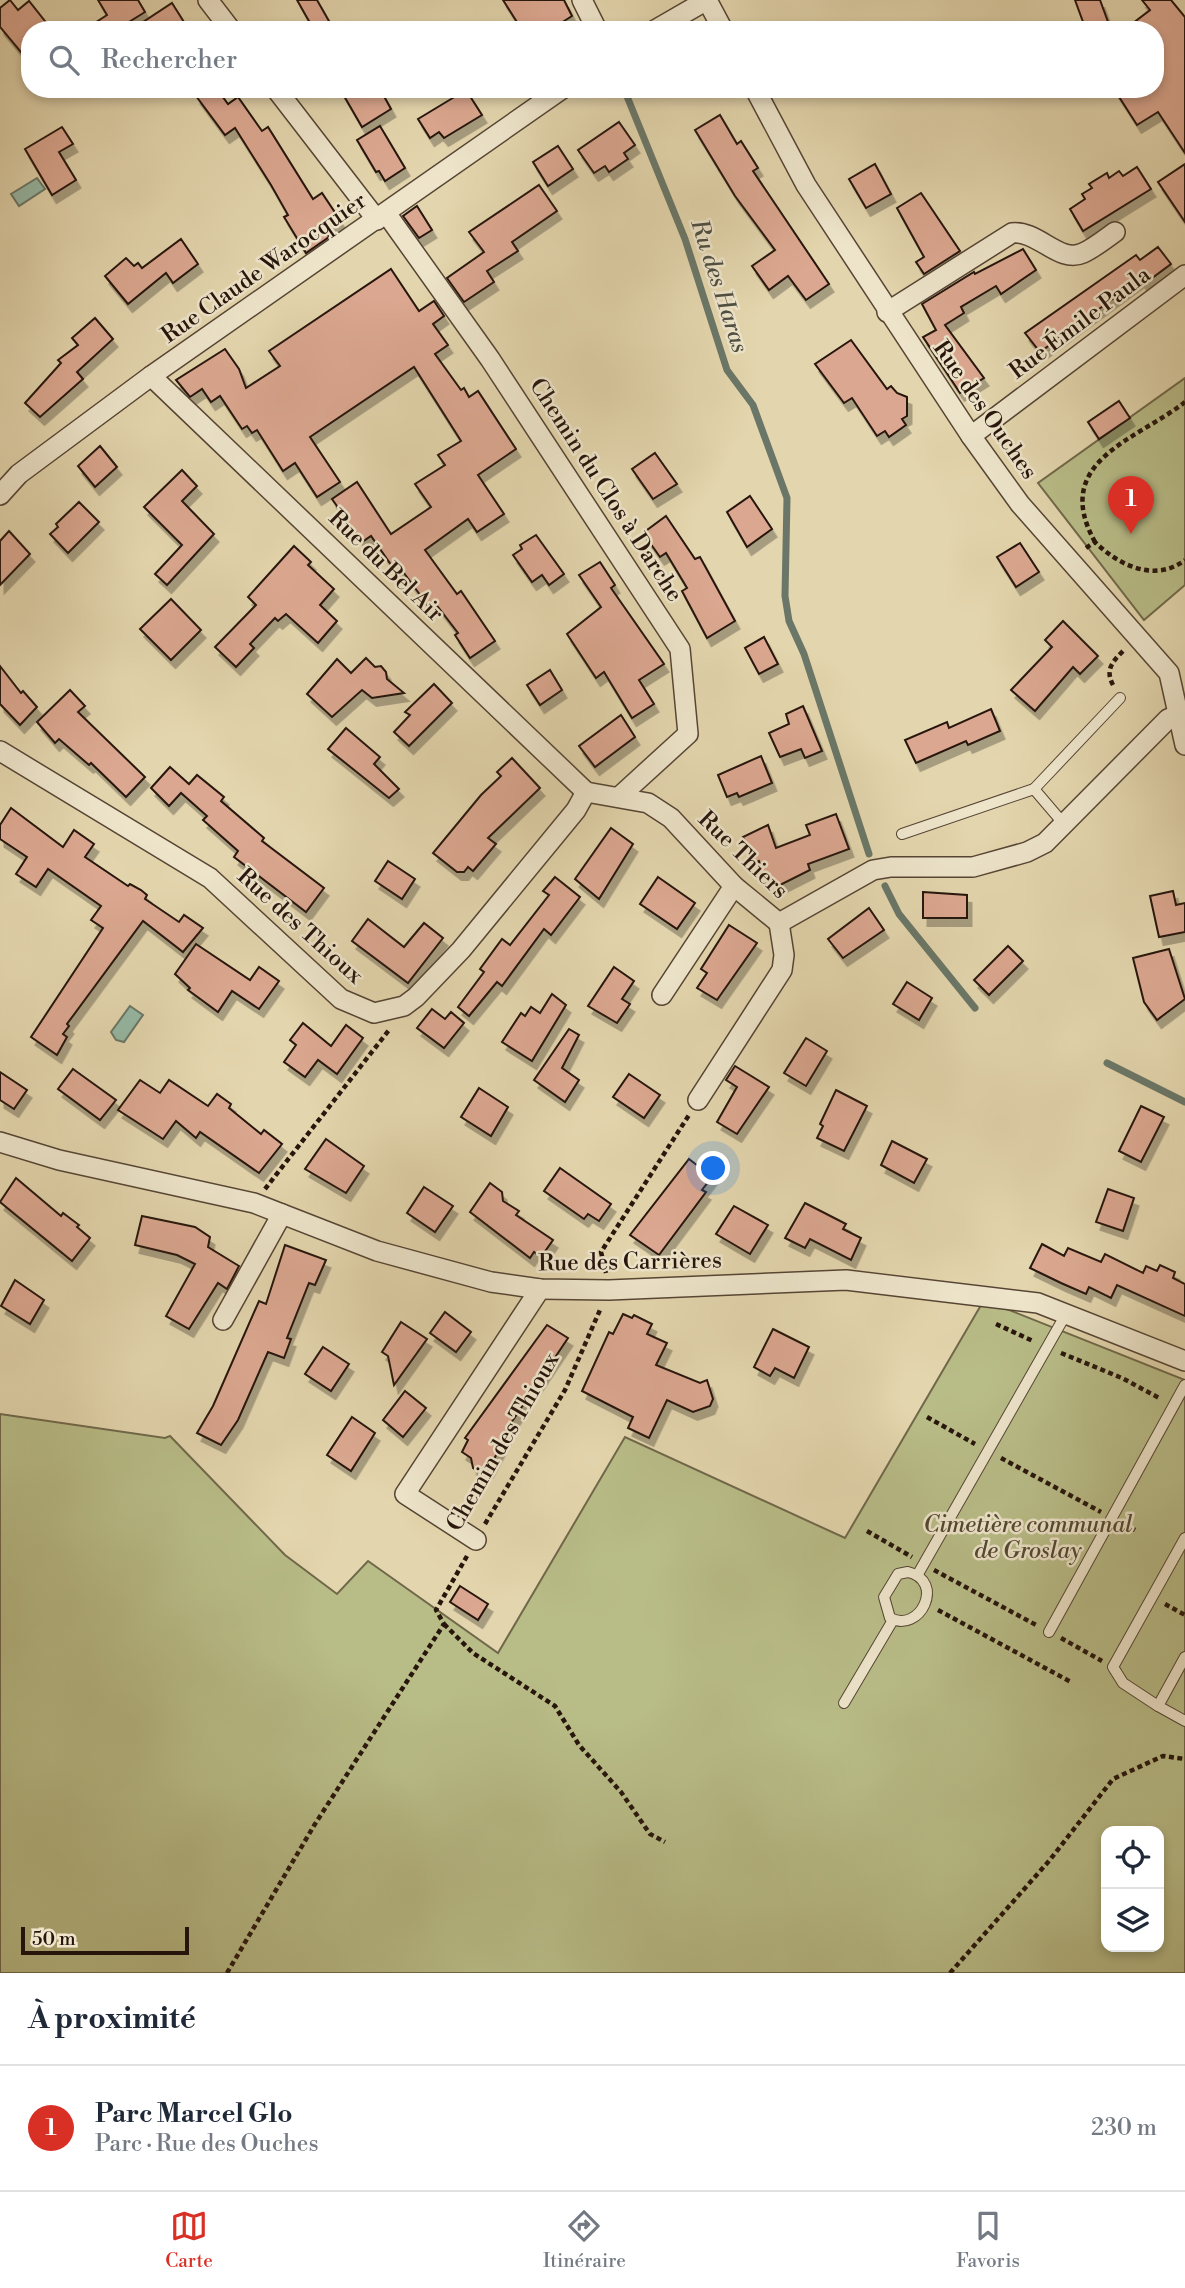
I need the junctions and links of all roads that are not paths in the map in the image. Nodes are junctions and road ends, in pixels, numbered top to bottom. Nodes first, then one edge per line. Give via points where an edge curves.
1 (208, 0) edge
2 (582, 0) edge
3 (707, 0) edge
4 (224, 21) edge
5 (592, 21) edge
6 (671, 21) edge
7 (718, 21) edge
8 (284, 98) edge
9 (549, 98) edge
10 (760, 98) edge
11 (382, 216) junction
12 (1115, 232) dead end
13 (1185, 275) edge
14 (887, 312) junction
15 (151, 376) junction
16 (971, 436) junction
17 (0, 495) edge
18 (1120, 698) road end
19 (1182, 704) edge
20 (1185, 745) edge
21 (0, 751) edge
22 (1034, 789) junction
23 (586, 792) junction
24 (619, 797) junction
25 (1063, 823) junction
26 (902, 834) dead end
27 (734, 886) junction
28 (779, 923) junction
29 (662, 995) dead end
30 (698, 1100) road end
31 (0, 1142) edge
32 (282, 1214) junction
33 (540, 1289) junction
34 (1066, 1314) junction
35 (223, 1320) dead end
36 (1185, 1361) edge
37 (1185, 1385) edge
38 (1185, 1538) edge
39 (476, 1540) road end
40 (918, 1574) junction
41 (893, 1620) junction
42 (1049, 1632) road end
43 (1185, 1657) edge
44 (844, 1703) dead end
45 (1158, 1706) junction
46 (1185, 1721) edge

1 - 4 street
2 - 5 street
3 - 6 street
3 - 7 street
8 - 11 street
9 - 11 street, Rue Claude Warocquier
10 - 14 street, Rue des Ouches via 806,185
11 - 15 street, Rue Claude Warocquier
11 - 24 street, Chemin du Clos à Darche via 490,359 680,649 688,734
12 - 14 street via 1081,255 1070,256 1025,232 1012,233
13 - 16 street, Rue Émile Paula
14 - 16 street, Rue des Ouches
15 - 17 street, Rue Claude Warocquier via 19,474
15 - 23 street, Rue du Bel Air
16 - 19 street, Rue des Ouches via 1068,561 1169,673
18 - 22 lane
19 - 20 street, Rue des Ouches
19 - 25 street, Rue Thiers
21 - 23 street, Rue des Thioux via 210,877 351,1006 374,1013 416,998 576,810
22 - 25 lane
22 - 26 lane
23 - 24 street, Rue Thiers
24 - 27 street, Rue Thiers via 648,803 671,818
25 - 28 street, Rue Thiers via 1045,842 998,862 873,870
27 - 28 street, Rue Thiers
27 - 29 street
28 - 30 street via 782,970
31 - 32 street, Rue des Carrières via 59,1160 254,1203
32 - 33 street, Rue des Carrières via 377,1251 491,1282
32 - 35 street
33 - 34 street, Rue des Carrières via 846,1280 1038,1303
33 - 39 street via 405,1494
34 - 36 street, Rue des Carrières
34 - 40 lane
37 - 42 lane
38 - 45 lane via 1113,1667 1124,1683
40 - 41 lane via 926,1583 925,1602 918,1615
40 - 41 lane via 898,1574 891,1583 884,1597
41 - 44 lane
43 - 45 lane
45 - 46 lane

